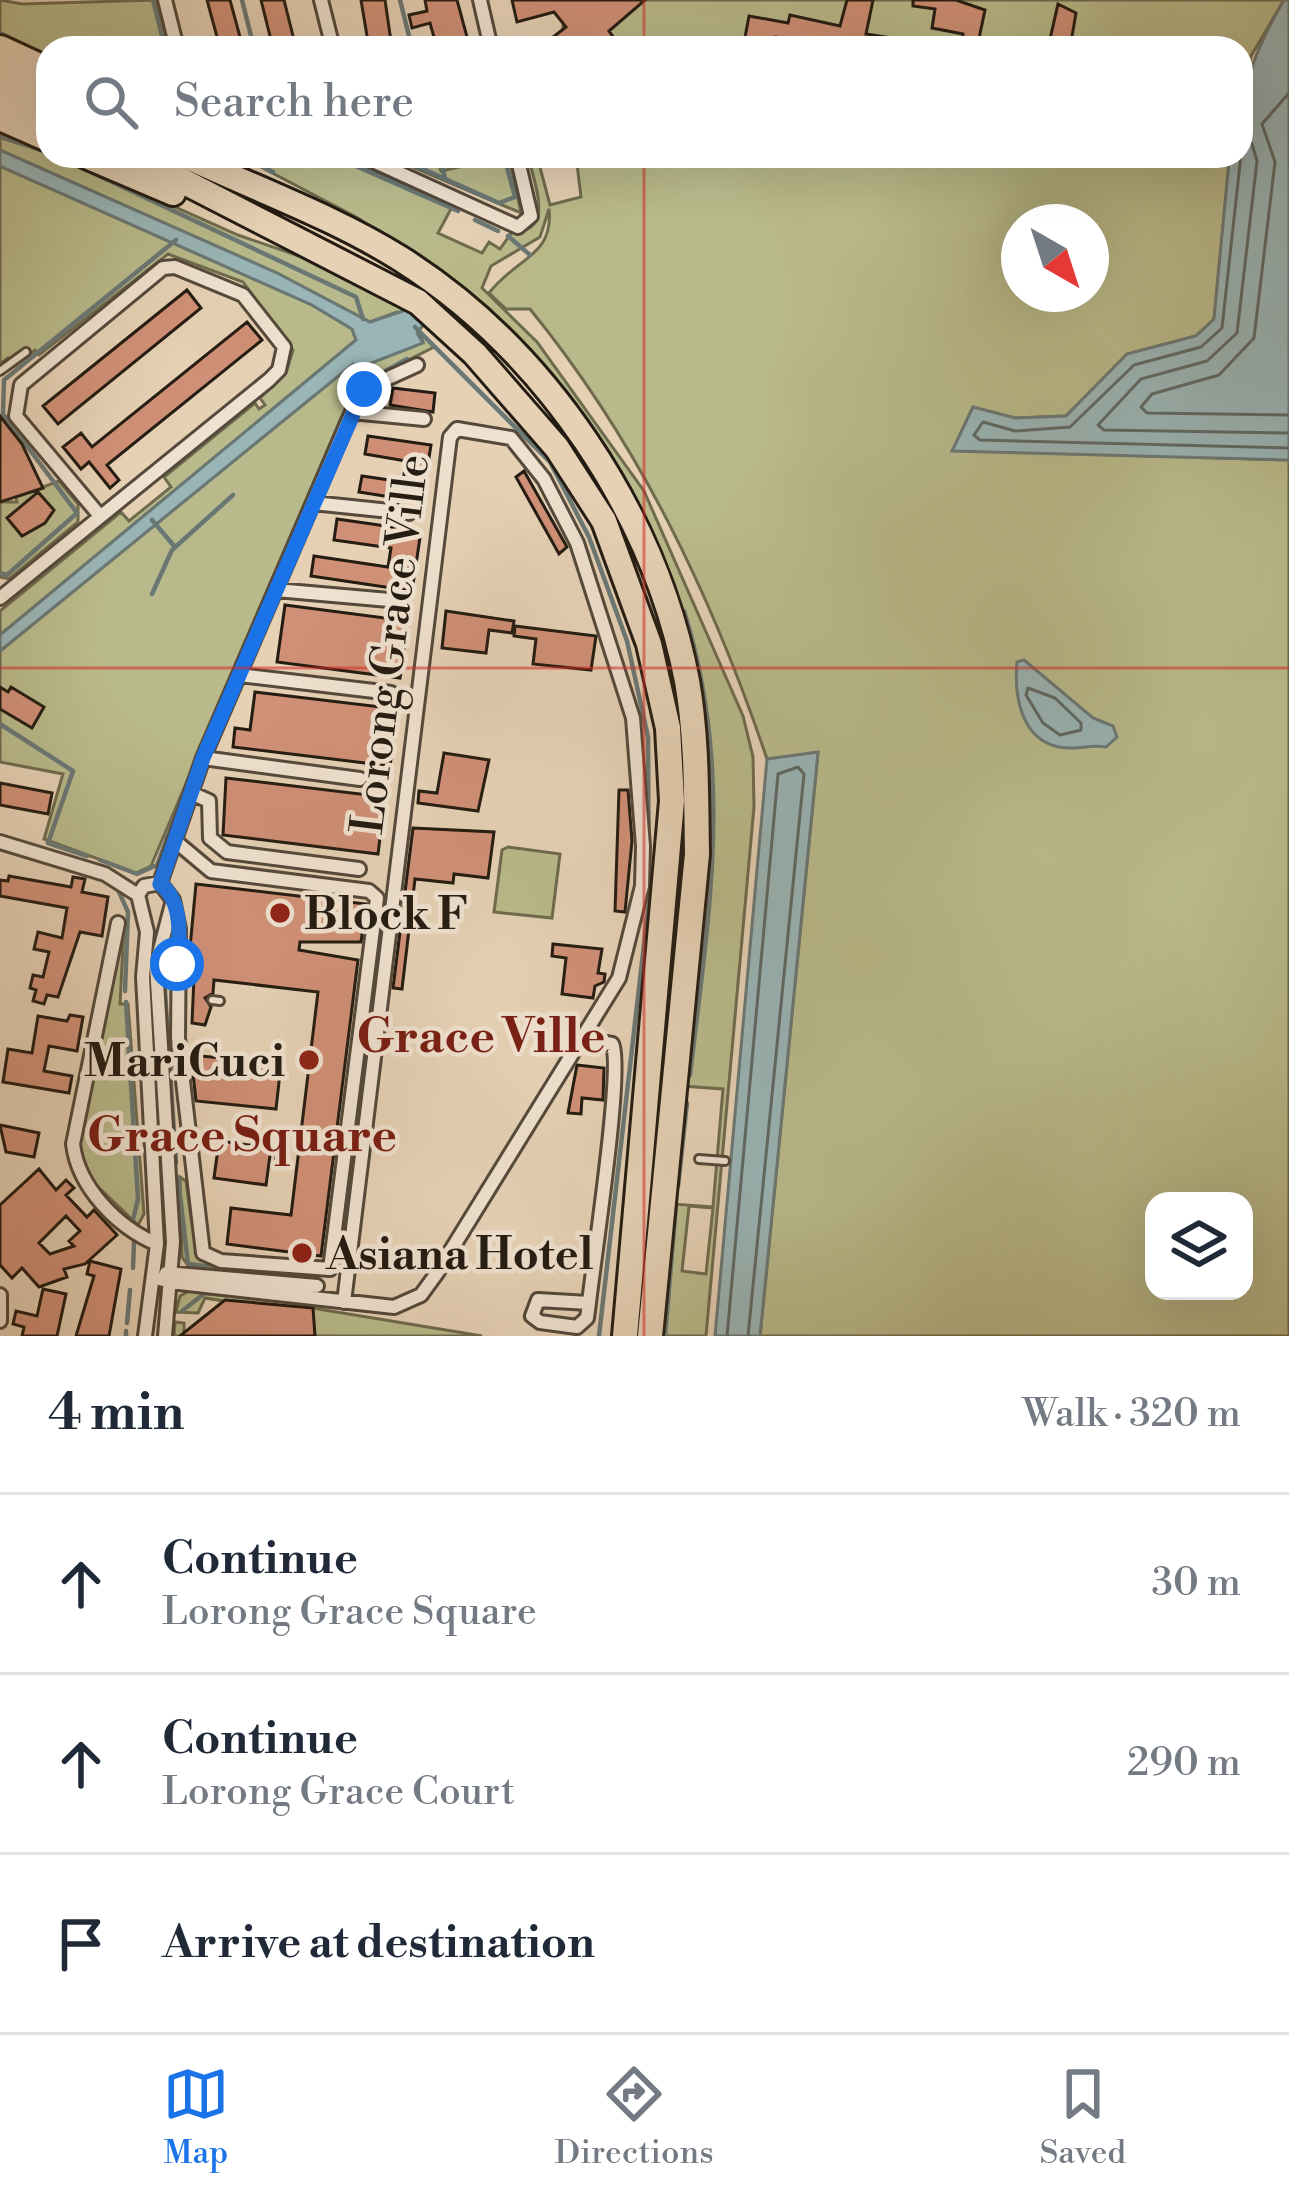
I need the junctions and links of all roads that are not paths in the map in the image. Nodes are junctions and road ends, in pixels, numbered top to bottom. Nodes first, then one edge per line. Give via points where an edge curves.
1 (165, 0) edge
2 (321, 0) edge
3 (480, 0) edge
4 (174, 36) edge
5 (330, 36) edge
6 (488, 36) edge
7 (0, 48) edge
8 (36, 64) edge
9 (0, 70) edge
10 (36, 86) edge
11 (0, 94) edge
12 (36, 110) edge
13 (0, 118) edge
14 (36, 134) edge
15 (114, 168) edge
16 (156, 168) edge
17 (213, 168) edge
18 (243, 168) edge
19 (388, 168) edge
20 (520, 168) edge
21 (314, 212) junction
22 (314, 252) junction
23 (26, 352) dead end
24 (417, 365) dead end
25 (0, 371) edge
26 (352, 412) junction
27 (424, 419) dead end
28 (314, 503) junction
29 (410, 513) dead end
30 (100, 517) junction
31 (276, 590) junction
32 (1, 596) edge
33 (389, 600) dead end
34 (239, 676) junction
35 (391, 693) dead end
36 (203, 758) junction
37 (360, 779) dead end
38 (191, 793) junction
39 (174, 840) junction
40 (0, 842) edge
41 (359, 869) dead end
42 (160, 884) junction
43 (138, 895) junction
44 (172, 900) junction
45 (140, 911) junction
46 (165, 915) junction
47 (118, 922) dead end
48 (176, 997) junction
49 (192, 998) dead end
50 (582, 1039) junction
51 (283, 1132) dead end
52 (189, 1152) junction
53 (699, 1159) dead end
54 (280, 1160) dead end
55 (725, 1161) dead end
56 (170, 1185) junction
57 (157, 1244) junction
58 (153, 1277) junction
59 (170, 1277) junction
60 (298, 1290) junction
61 (334, 1291) junction
62 (0, 1295) edge
63 (589, 1303) dead end
64 (0, 1321) edge
65 (145, 1336) edge
66 (165, 1336) edge
67 (625, 1336) edge
68 (650, 1336) edge

1 - 4 street
2 - 5 street
3 - 6 street
7 - 8 highway
9 - 10 highway
11 - 12 highway
13 - 14 highway
15 - 22 highway
16 - 22 highway
17 - 21 highway
18 - 21 highway
19 - 20 street via 518,227 531,216
21 - 68 highway via 450,293 551,395 633,521 677,640 693,734 697,854
22 - 67 highway via 418,302 557,448 604,521 649,644 668,728 672,801
23 - 25 lane
24 - 26 street via 364,389
26 - 27 street
26 - 28 street
28 - 29 street
28 - 31 street
30 - 30 street via 279,370 284,347 243,295 163,268 21,385 16,416
30 - 32 street
31 - 33 street
31 - 34 street
34 - 35 street
34 - 36 street
36 - 37 street
36 - 38 street
38 - 39 street
38 - 41 street via 209,801 210,838 227,852
39 - 42 street
39 - 52 street via 211,871 369,891 377,902 330,1269 221,1261 203,1252
40 - 43 street via 105,874
42 - 43 street
42 - 44 street
43 - 45 street
44 - 46 street
44 - 48 street
45 - 46 street
45 - 57 street
46 - 56 street via 156,965
47 - 57 street via 73,1144 76,1168 112,1215
48 - 49 lane
48 - 52 street
50 - 61 street, Lorong Grace Ville via 422,1295 394,1307
50 - 61 street, Lorong Grace Ville via 620,978 642,886 633,718 584,560 544,479 511,438 457,428
50 - 63 street via 612,1044 616,1053
51 - 54 lane
52 - 56 street
53 - 55 lane
56 - 59 street
57 - 58 street
58 - 59 street
58 - 65 street
59 - 60 street
59 - 66 street
60 - 61 street
60 - 61 street
62 - 64 street

